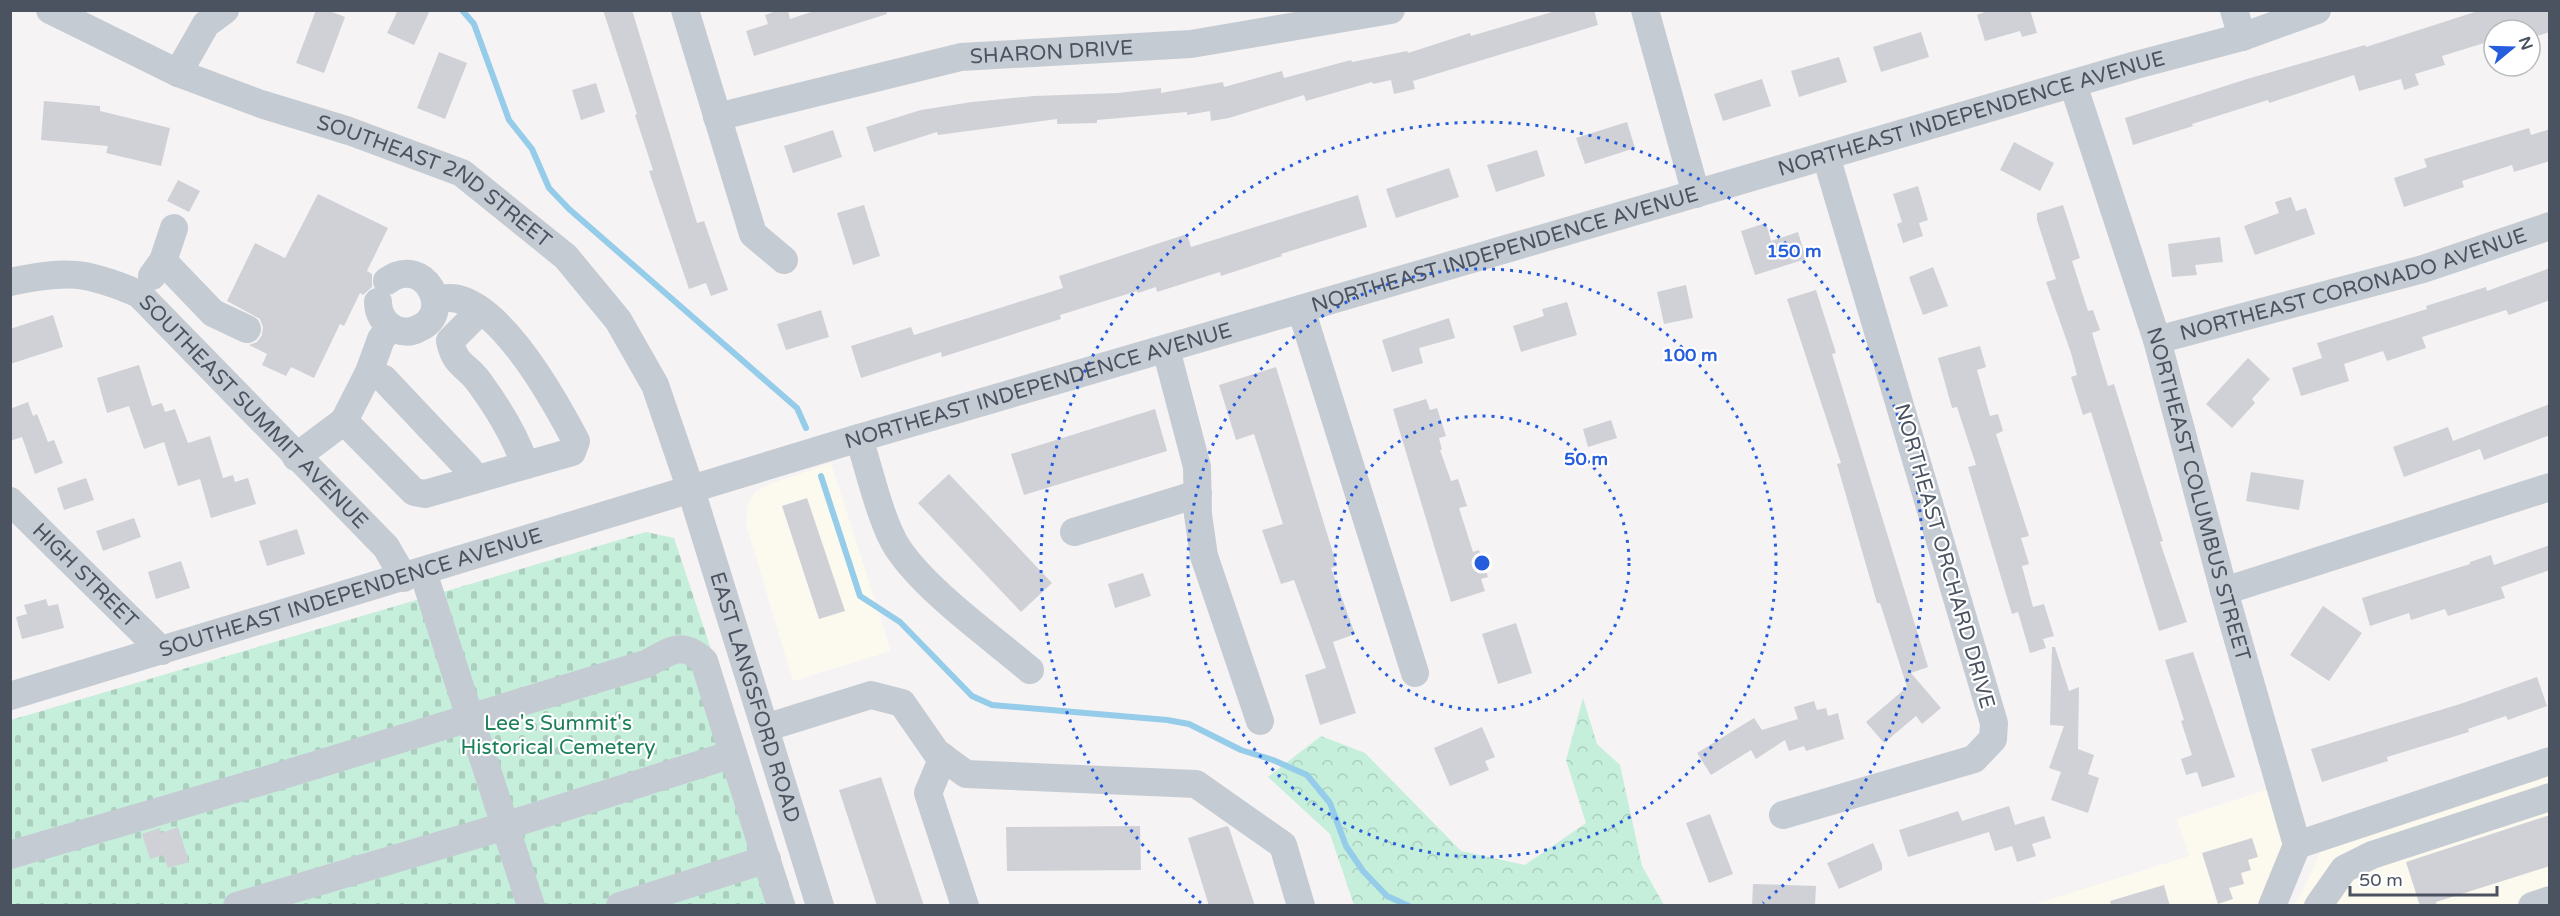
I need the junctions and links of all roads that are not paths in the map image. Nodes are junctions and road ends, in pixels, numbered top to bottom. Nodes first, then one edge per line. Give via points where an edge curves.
1 (50, 10) edge
2 (225, 10) edge
3 (685, 10) edge
4 (1391, 10) edge
5 (1645, 10) edge
6 (2317, 10) edge
7 (2238, 24) edge
8 (178, 74) junction
9 (2073, 84) junction
10 (717, 117) junction
11 (1826, 156) junction
12 (1696, 194) junction
13 (2550, 226) edge
14 (174, 228) dead end
15 (784, 260) dead end
16 (163, 261) junction
17 (10, 282) edge
18 (139, 294) junction
19 (435, 300) junction
20 (1301, 309) junction
21 (480, 311) junction
22 (391, 327) junction
23 (247, 329) dead end
24 (2157, 340) junction
25 (1166, 349) junction
26 (369, 372) junction
27 (344, 421) junction
28 (859, 438) junction
29 (296, 457) junction
30 (525, 465) junction
31 (473, 480) junction
32 (2550, 488) edge
33 (691, 490) junction
34 (1198, 494) junction
35 (10, 501) edge
36 (1074, 532) dead end
37 (414, 575) junction
38 (2224, 591) junction
39 (162, 651) junction
40 (1029, 670) dead end
41 (1415, 673) dead end
42 (10, 696) edge
43 (470, 717) junction
44 (1260, 721) dead end
45 (765, 728) junction
46 (734, 754) junction
47 (943, 757) junction
48 (2550, 761) edge
49 (2550, 796) edge
50 (1783, 815) dead end
51 (505, 826) junction
52 (2297, 845) junction
53 (10, 855) edge
54 (767, 859) junction
55 (2550, 900) edge
56 (237, 906) edge
57 (531, 906) edge
58 (620, 906) edge
59 (781, 906) edge
60 (820, 906) edge
61 (965, 906) edge
62 (1301, 906) edge
63 (2272, 906) edge
64 (2318, 906) edge
65 (2532, 906) edge

1 - 8 street, SOUTHEAST 2ND STREET
2 - 8 street via 206,24
3 - 10 street
4 - 10 street, SHARON DRIVE via 1191,44 961,57
5 - 12 street
6 - 7 street, NORTHEAST INDEPENDENCE AVENUE
7 - 9 street, NORTHEAST INDEPENDENCE AVENUE
8 - 33 street, SOUTHEAST 2ND STREET via 462,173 566,257 618,320 655,385
9 - 11 street, NORTHEAST INDEPENDENCE AVENUE
9 - 24 street, NORTHEAST COLUMBUS STREET
10 - 15 street via 753,234
11 - 12 street, NORTHEAST INDEPENDENCE AVENUE
11 - 50 street, NORTHEAST ORCHARD DRIVE via 1994,723 1994,739 1974,759
12 - 20 street, NORTHEAST INDEPENDENCE AVENUE
13 - 24 street, NORTHEAST CORONADO AVENUE via 2423,269
14 - 16 street
16 - 18 street
16 - 23 street via 213,313
17 - 18 street, SOUTHEAST SUMMIT AVENUE via 49,274 89,275
18 - 29 street, SOUTHEAST SUMMIT AVENUE
19 - 21 street via 460,299
19 - 22 street via 434,312 422,327 410,332
19 - 22 street via 427,283 403,274 383,292 382,318
20 - 25 street, NORTHEAST INDEPENDENCE AVENUE
20 - 41 street
21 - 30 street via 450,341 454,357 477,379 502,416
21 - 30 street via 500,326 524,354 576,441 572,452
22 - 26 street via 381,339
24 - 38 street, NORTHEAST COLUMBUS STREET
25 - 28 street, NORTHEAST INDEPENDENCE AVENUE
25 - 34 street via 1197,467
26 - 27 street
26 - 31 street via 384,379 469,469
27 - 29 street
27 - 31 street via 414,492 425,494
28 - 33 street, NORTHEAST INDEPENDENCE AVENUE
28 - 40 street via 898,548 929,584
29 - 37 street, SOUTHEAST SUMMIT AVENUE
30 - 31 street
32 - 38 street
33 - 37 street, SOUTHEAST INDEPENDENCE AVENUE
33 - 45 street, EAST LANGSFORD ROAD
34 - 36 street
34 - 44 street via 1204,556
35 - 39 street, HIGH STREET
37 - 39 street, SOUTHEAST INDEPENDENCE AVENUE
37 - 43 street, SOUTHEAST SUMMIT AVENUE
38 - 52 street, NORTHEAST COLUMBUS STREET
39 - 42 street, SOUTHEAST INDEPENDENCE AVENUE
43 - 46 street via 646,664 675,649 692,650 704,661
43 - 51 street, SOUTHEAST SUMMIT AVENUE
43 - 53 street
45 - 47 street via 871,695 902,704
45 - 60 street, EAST LANGSFORD ROAD
46 - 51 street
46 - 54 street
47 - 61 street via 928,793
47 - 62 street via 966,774 1196,784 1283,845
48 - 52 street
49 - 64 street via 2372,855 2344,869
51 - 56 street
51 - 57 street, SOUTHEAST SUMMIT AVENUE
52 - 63 street
54 - 58 street
54 - 59 street
55 - 65 street

